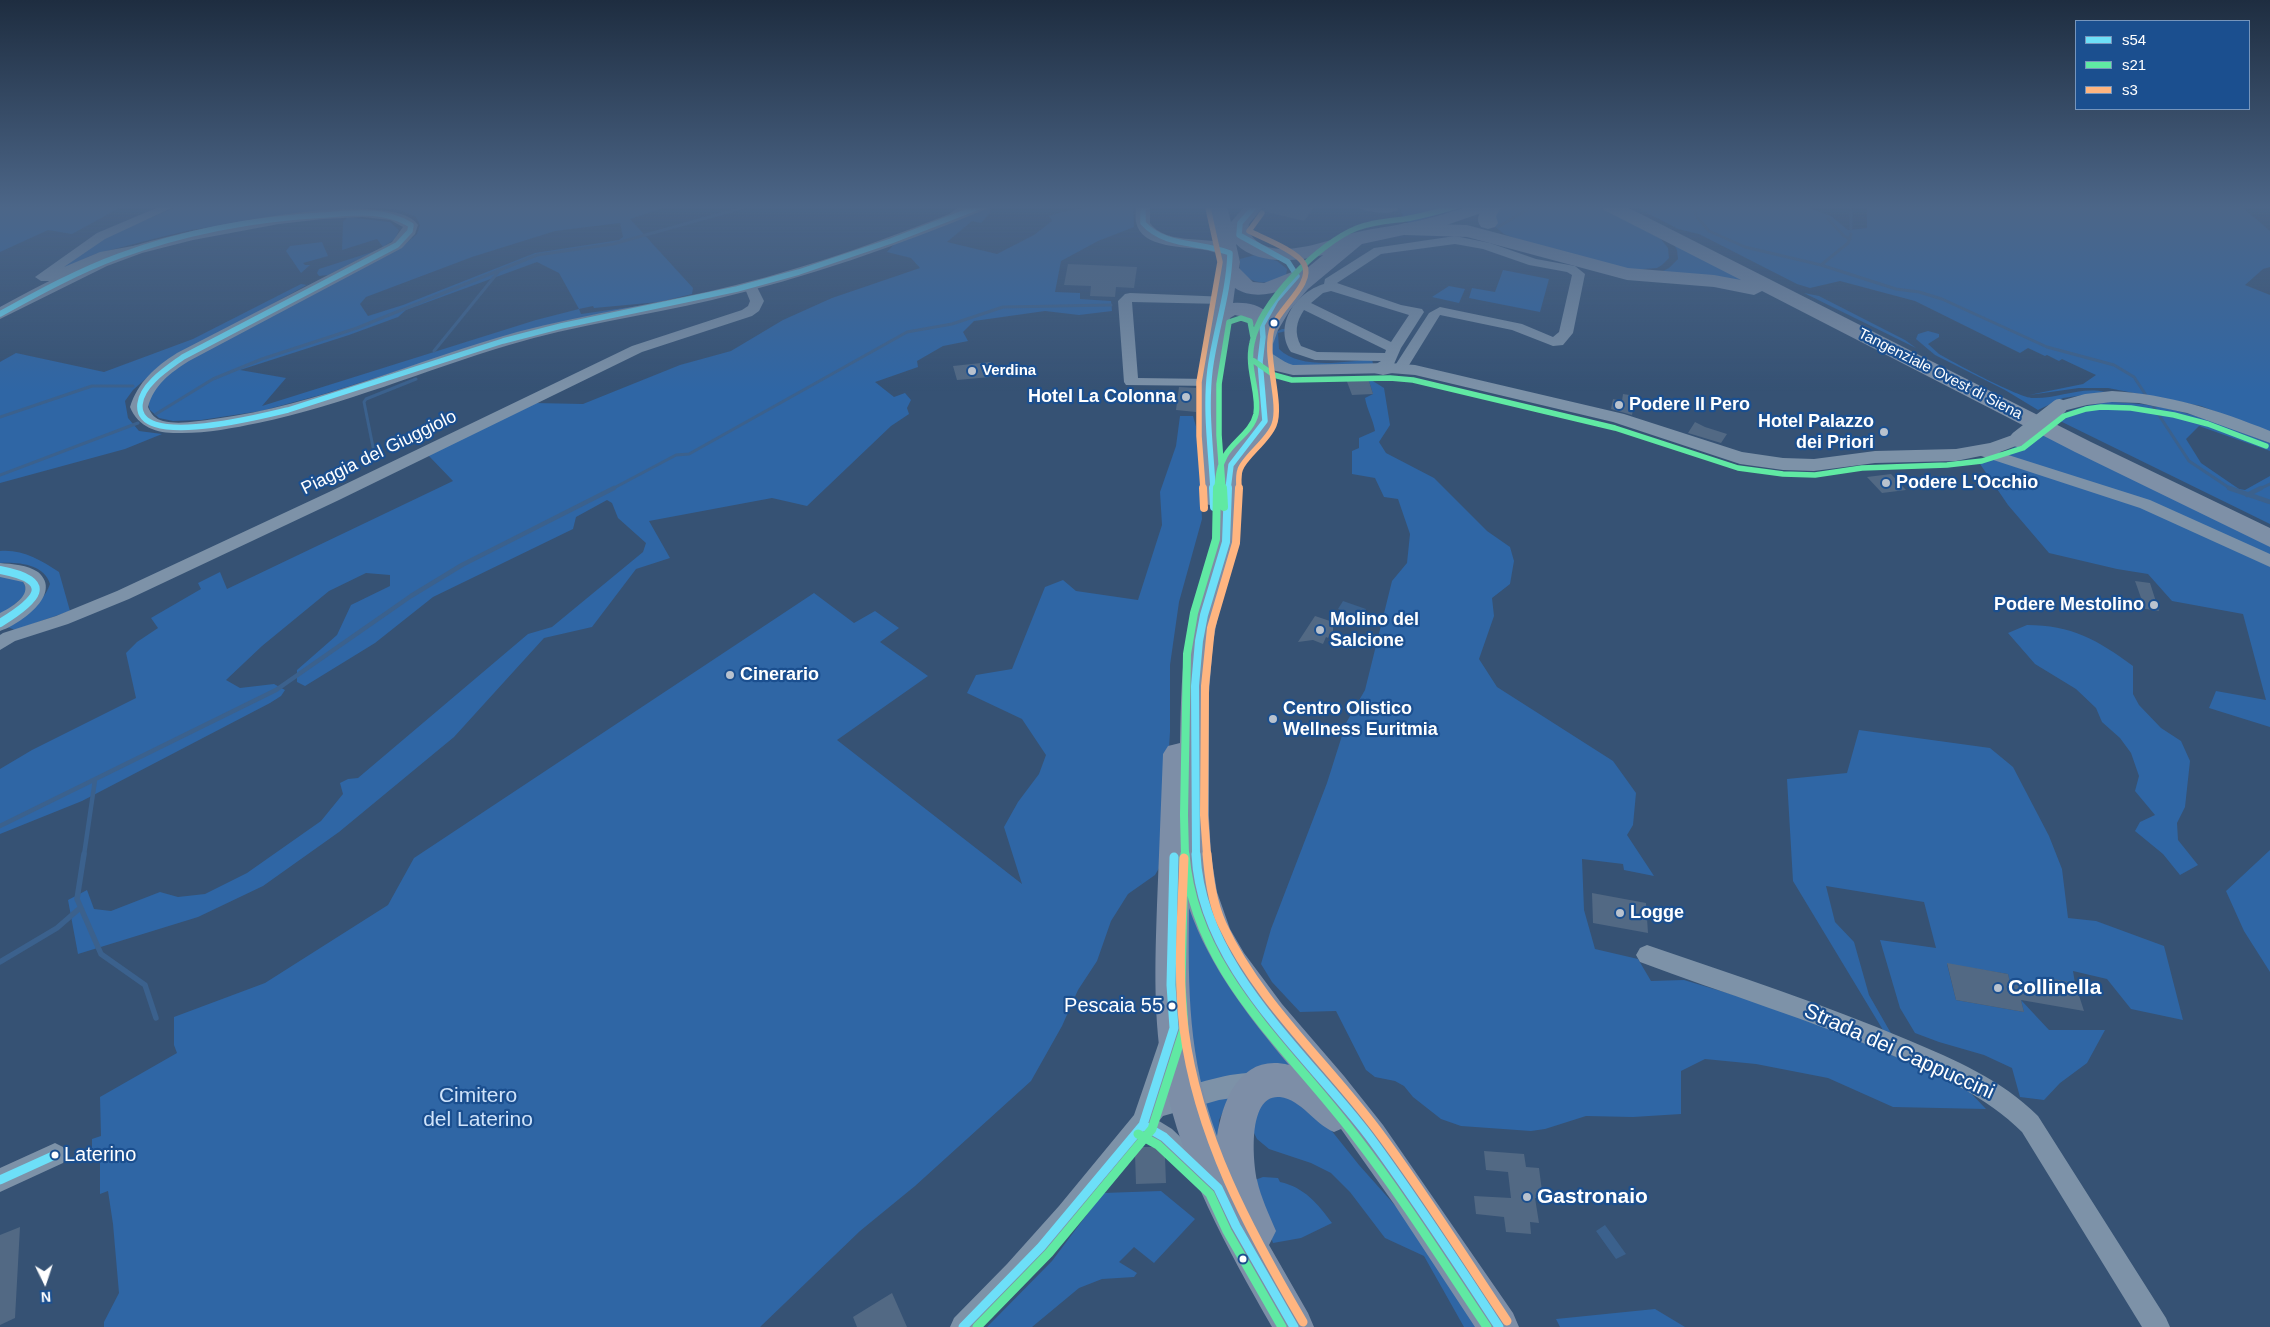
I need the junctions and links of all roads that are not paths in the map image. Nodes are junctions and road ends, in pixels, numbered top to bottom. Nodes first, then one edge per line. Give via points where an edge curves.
1 (53, 268) edge
2 (72, 268) edge
3 (93, 268) edge
4 (356, 268) edge
5 (808, 268) edge
6 (1229, 268) edge
7 (1233, 268) edge
8 (1295, 268) edge
9 (1317, 268) joint
10 (1352, 268) edge
11 (1565, 268) edge
12 (1608, 268) edge
13 (1662, 268) edge
14 (1733, 268) edge
15 (1748, 268) edge
16 (1619, 271) junction
17 (1295, 279) junction
18 (750, 286) junction
19 (1332, 287) junction
20 (1304, 304) junction
21 (1222, 308) junction
22 (1429, 309) junction
23 (0, 314) edge
24 (1829, 317) junction
25 (1262, 338) junction
26 (1405, 363) junction
27 (1325, 375) junction
28 (1209, 383) junction
29 (1262, 387) junction
30 (1209, 436) junction
31 (2270, 437) edge
32 (1253, 438) junction
33 (1980, 451) junction
34 (2270, 529) edge
35 (2270, 538) edge
36 (2270, 561) edge
37 (0, 570) edge
38 (0, 623) edge
39 (0, 644) edge
40 (1647, 955) dead end
41 (1174, 1028) junction
42 (1267, 1082) junction
43 (1187, 1098) junction
44 (1143, 1125) junction
45 (55, 1155) dead end
46 (1399, 1178) junction
47 (0, 1180) edge
48 (1218, 1188) junction
49 (1286, 1313) edge
50 (963, 1327) edge
51 (1499, 1327) edge
52 (2157, 1327) edge

1 - 2 street via 40,277 51,277
3 - 23 street
4 - 18 street via 164,369 146,388 140,413 149,421 169,427 210,426 265,415 524,336
5 - 18 street
6 - 21 main road
7 - 17 main road via 1240,283 1256,288 1276,288
8 - 17 main road
9 - 17 main road
9 - 25 main road via 1290,294
10 - 19 street via 1330,282
11 - 22 street via 1579,276 1566,332 1560,341 1552,342 1515,326
12 - 16 highway
13 - 16 highway via 1645,272
14 - 24 highway, Tangenziale Ovest di Siena
15 - 34 highway, Tangenziale Ovest di Siena via 2082,438
16 - 24 highway via 1737,285
17 - 25 main road via 1276,300
18 - 39 street, Piaggia del Giuggiolo via 757,301 747,313 637,349 123,596
19 - 20 street via 1318,289
19 - 22 street via 1399,309
20 - 26 street
20 - 26 street via 1291,322 1290,330 1292,342 1299,352
21 - 25 main road via 1244,309 1257,314
21 - 28 main road
21 - 28 street via 1138,296 1126,299 1125,303 1131,382
22 - 26 street
24 - 35 highway, Tangenziale Ovest di Siena via 2152,482
25 - 26 street via 1278,366 1293,370 1375,369
25 - 29 main road
26 - 27 street
26 - 27 street
26 - 33 street via 1578,408 1755,461 1807,465 1861,458 1942,456
27 - 29 street via 1277,378
28 - 30 main road
29 - 32 main road via 1265,421
30 - 32 main road via 1229,446
30 - 41 main road via 1214,490 1213,527 1189,607 1180,669 1171,964
31 - 33 street, bridge via 2211,414 2176,405 2101,397 2071,402 2018,439
32 - 46 main road via 1237,455 1230,470 1226,544 1199,639 1195,686 1195,839 1200,888 1212,927 1232,962
33 - 36 street via 2138,502
37 - 38 street via 26,574 35,579 37,587 26,605
40 - 52 street, Strada dei Cappuccini via 1878,1038 1980,1084 2008,1101 2030,1124
41 - 43 main road
41 - 44 street
42 - 43 street via 1229,1087
42 - 46 main road via 1293,1083 1311,1092
42 - 49 main road via 1253,1090 1242,1104 1235,1135 1235,1156 1241,1191
43 - 44 street via 1156,1107
43 - 48 main road
44 - 48 street via 1164,1137
44 - 50 street via 1046,1240
45 - 47 street
46 - 51 main road
48 - 49 main road

